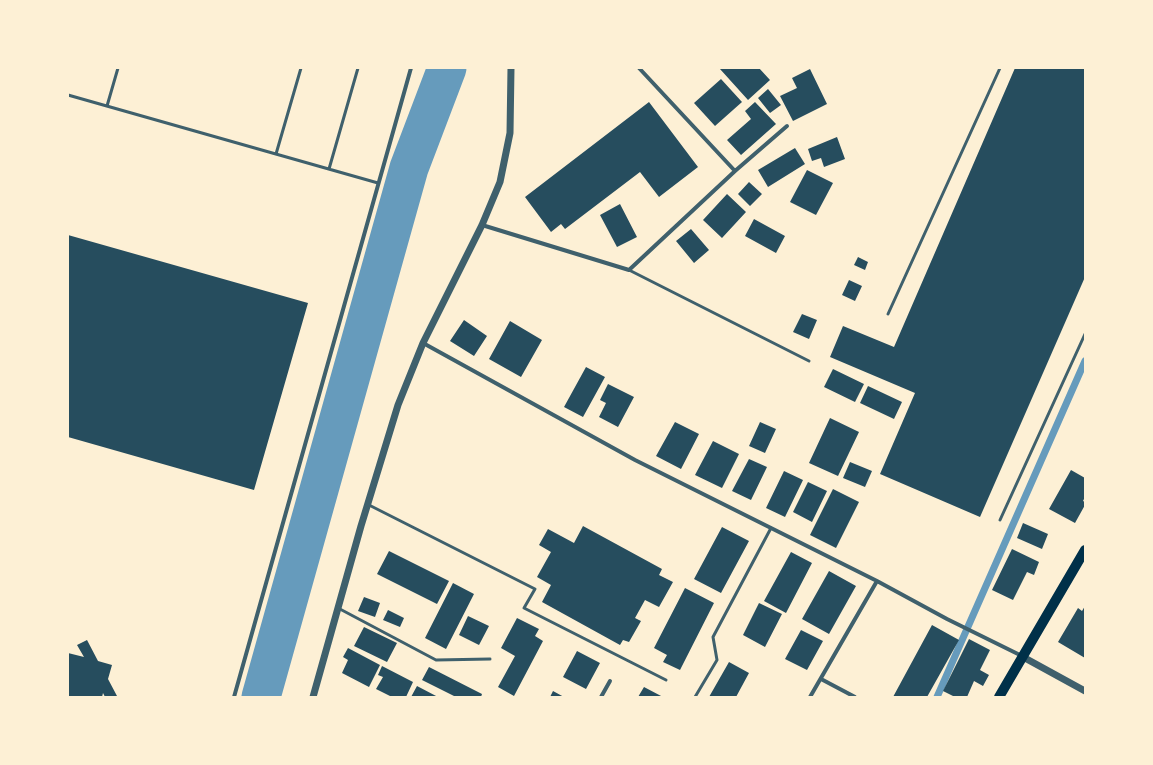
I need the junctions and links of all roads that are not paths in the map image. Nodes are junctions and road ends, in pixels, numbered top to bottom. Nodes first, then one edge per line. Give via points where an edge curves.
1 (118, 68) edge
2 (301, 68) edge
3 (358, 68) edge
4 (411, 68) edge
5 (511, 68) edge
6 (640, 68) edge
7 (1000, 68) edge
8 (68, 95) edge
9 (107, 106) junction
10 (787, 126) dead end
11 (276, 154) junction
12 (329, 169) junction
13 (736, 171) junction
14 (378, 183) junction
15 (482, 225) junction
16 (629, 270) junction
17 (888, 314) dead end
18 (1085, 334) edge
19 (423, 343) junction
20 (809, 361) dead end
21 (367, 504) junction
22 (1000, 520) dead end
23 (771, 528) junction
24 (1085, 550) edge
25 (877, 581) junction
26 (337, 608) junction
27 (1023, 656) junction
28 (490, 659) dead end
29 (821, 679) junction
30 (666, 680) dead end
31 (610, 681) dead end
32 (1085, 691) edge
33 (234, 697) edge
34 (313, 697) edge
35 (601, 697) edge
36 (695, 697) edge
37 (810, 697) edge
38 (855, 697) edge
39 (999, 697) edge

1 - 9 lane
2 - 11 lane
3 - 12 lane
4 - 14 street
5 - 15 street via 510,133 500,182
6 - 13 street
7 - 17 lane
8 - 9 lane
9 - 11 lane
10 - 13 street
11 - 12 lane
12 - 14 lane
13 - 16 street
14 - 33 street
15 - 16 street
15 - 19 street
16 - 20 lane
18 - 22 lane
19 - 21 street via 398,405
19 - 23 street via 635,460
21 - 26 street
21 - 30 lane via 535,589 524,608
23 - 25 street
23 - 36 lane via 713,637 717,660
24 - 27 main road
25 - 27 street
25 - 29 street
26 - 28 lane via 436,660
26 - 34 street
27 - 32 street
27 - 39 main road
29 - 37 street
29 - 38 street
31 - 35 street

